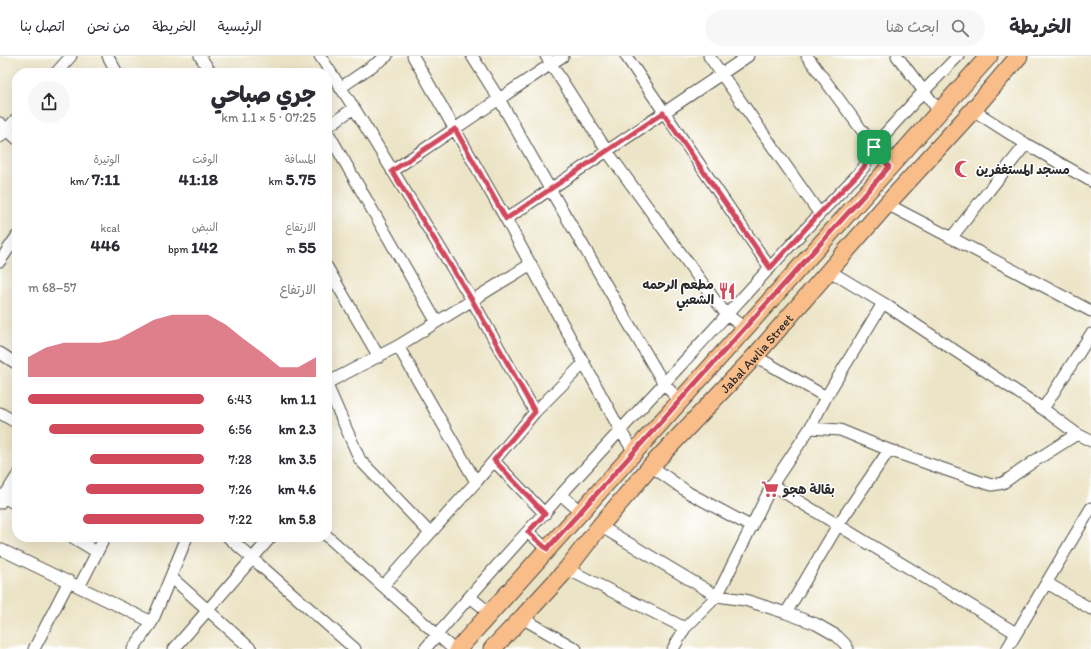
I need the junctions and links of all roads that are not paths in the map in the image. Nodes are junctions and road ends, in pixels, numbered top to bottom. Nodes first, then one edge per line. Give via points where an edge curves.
1 (71, 56) edge
2 (108, 56) edge
3 (200, 56) edge
4 (320, 56) edge
5 (387, 56) edge
6 (413, 56) edge
7 (472, 56) edge
8 (563, 56) edge
9 (626, 56) edge
10 (709, 56) edge
11 (748, 56) edge
12 (807, 56) edge
13 (897, 56) edge
14 (958, 56) edge
15 (989, 56) edge
16 (1019, 56) edge
17 (548, 60) edge
18 (60, 68) edge
19 (114, 68) edge
20 (208, 68) edge
21 (328, 68) edge
22 (722, 74) junction
23 (332, 75) edge
24 (340, 88) junction
25 (924, 91) junction
26 (499, 99) junction
27 (354, 108) junction
28 (973, 110) junction
29 (939, 111) junction
30 (663, 113) junction
31 (12, 122) edge
32 (332, 124) edge
33 (455, 129) junction
34 (2, 130) edge
35 (12, 136) edge
36 (332, 140) edge
37 (1026, 144) junction
38 (874, 147) junction
39 (607, 151) junction
40 (889, 167) junction
41 (392, 171) junction
42 (1091, 181) edge
43 (550, 189) junction
44 (887, 204) junction
45 (819, 214) junction
46 (506, 219) junction
47 (951, 238) junction
48 (12, 244) edge
49 (792, 244) junction
50 (808, 258) junction
51 (0, 262) edge
52 (531, 264) junction
53 (770, 268) junction
54 (828, 270) junction
55 (332, 275) edge
56 (472, 300) junction
57 (883, 303) junction
58 (1091, 311) edge
59 (727, 315) junction
60 (436, 322) junction
61 (744, 328) junction
62 (1091, 334) edge
63 (398, 346) junction
64 (0, 352) edge
65 (755, 356) junction
66 (379, 357) junction
67 (12, 360) edge
68 (584, 363) junction
69 (332, 381) edge
70 (664, 384) junction
71 (332, 396) edge
72 (826, 397) junction
73 (680, 401) junction
74 (1043, 409) junction
75 (535, 412) junction
76 (0, 414) edge
77 (12, 420) edge
78 (810, 428) junction
79 (620, 430) junction
80 (1077, 434) junction
81 (1091, 441) edge
82 (889, 450) junction
83 (634, 452) junction
84 (494, 460) junction
85 (651, 466) junction
86 (476, 482) junction
87 (12, 483) edge
88 (772, 485) junction
89 (561, 495) junction
90 (1, 498) edge
91 (12, 502) edge
92 (580, 511) junction
93 (545, 514) junction
94 (1089, 515) edge
95 (838, 525) junction
96 (600, 526) junction
97 (752, 527) junction
98 (528, 532) junction
99 (430, 534) junction
100 (332, 540) edge
101 (80, 542) edge
102 (102, 542) edge
103 (185, 542) edge
104 (233, 542) edge
105 (267, 542) edge
106 (0, 549) edge
107 (547, 549) junction
108 (97, 552) junction
109 (252, 559) junction
110 (566, 569) junction
111 (172, 577) junction
112 (69, 581) junction
113 (1046, 583) junction
114 (79, 586) junction
115 (383, 586) junction
116 (470, 596) junction
117 (717, 596) junction
118 (1091, 609) edge
119 (208, 610) junction
120 (786, 613) junction
121 (490, 614) junction
122 (522, 618) junction
123 (152, 622) junction
124 (685, 628) junction
125 (1016, 633) junction
126 (437, 635) junction
127 (137, 648) edge
128 (34, 649) edge
129 (174, 649) edge
130 (251, 649) edge
131 (355, 649) edge
132 (425, 649) edge
133 (453, 649) edge
134 (458, 649) edge
135 (492, 649) edge
136 (576, 649) edge
137 (673, 649) edge
138 (848, 649) edge
139 (1007, 649) edge

1 - 18 street
2 - 19 street
3 - 20 street
4 - 21 street
5 - 24 street
6 - 33 street
7 - 26 street
8 - 17 street
9 - 30 street
10 - 22 street
11 - 22 street
12 - 38 street
13 - 25 street
14 - 25 street
15 - 29 main road, Jabal Awlia Street
16 - 28 main road, Jabal Awlia Street
17 - 26 street
17 - 39 street
22 - 30 street
22 - 45 street
23 - 24 street
24 - 27 street
25 - 29 street
25 - 38 street
26 - 33 street
26 - 43 street
27 - 32 street
27 - 41 street
28 - 37 street
28 - 44 main road, Jabal Awlia Street
29 - 40 main road, Jabal Awlia Street
30 - 39 street
30 - 53 street
31 - 34 street
33 - 41 street
33 - 46 street
34 - 35 street
36 - 60 street
37 - 42 street
37 - 47 street
38 - 40 street
38 - 45 street via 864,167
39 - 43 street
39 - 59 street
40 - 50 main road, Jabal Awlia Street
41 - 56 street
43 - 46 street
43 - 70 street
44 - 47 street
44 - 54 main road, Jabal Awlia Street
45 - 49 street
46 - 52 street
47 - 58 street
48 - 51 street
49 - 50 street
49 - 53 street
50 - 61 main road, Jabal Awlia Street
52 - 56 street
52 - 68 street
53 - 59 street
54 - 57 street
54 - 65 main road, Jabal Awlia Street
55 - 66 street
56 - 60 street
56 - 75 street
57 - 72 street
57 - 74 street
59 - 61 street
59 - 70 street
60 - 63 street
61 - 73 main road, Jabal Awlia Street
62 - 74 street
63 - 66 street
63 - 86 street
64 - 67 street
65 - 72 street
65 - 85 main road, Jabal Awlia Street
66 - 69 street
68 - 75 street
68 - 79 street
70 - 73 street
70 - 79 street
71 - 99 street via 360,460
72 - 78 street
73 - 83 main road, Jabal Awlia Street
74 - 80 street
75 - 84 street
76 - 77 street
78 - 82 street via 840,430
78 - 88 street
79 - 83 street
79 - 89 street
80 - 81 street
80 - 82 street via 999,485 978,481
82 - 95 street
83 - 92 main road, Jabal Awlia Street
84 - 86 street
84 - 93 street
85 - 96 main road, Jabal Awlia Street
85 - 97 street via 689,493
86 - 99 street
87 - 90 street
88 - 95 street
88 - 97 street
89 - 92 street
89 - 93 street
90 - 91 street
92 - 107 main road, Jabal Awlia Street
93 - 98 street
94 - 113 street
95 - 120 street
95 - 125 street
96 - 110 main road, Jabal Awlia Street
96 - 117 street
97 - 117 street
98 - 107 street
98 - 116 street
99 - 115 street
100 - 115 street
101 - 108 street
102 - 108 street
103 - 111 street
104 - 109 street
105 - 109 street
106 - 112 street
107 - 121 main road, Jabal Awlia Street
108 - 114 street
109 - 119 street
109 - 131 street
110 - 122 main road, Jabal Awlia Street
110 - 124 street
111 - 119 street
111 - 123 street
112 - 114 street
112 - 128 street
113 - 118 street
113 - 125 street
114 - 123 street
115 - 126 street
116 - 121 street
116 - 126 street
117 - 120 street via 745,600
117 - 124 street
119 - 129 street
119 - 130 street
120 - 138 street via 829,631
121 - 134 main road, Jabal Awlia Street
122 - 135 main road, Jabal Awlia Street
122 - 136 street
123 - 127 street
124 - 137 street
125 - 139 street
126 - 132 street
126 - 133 street

